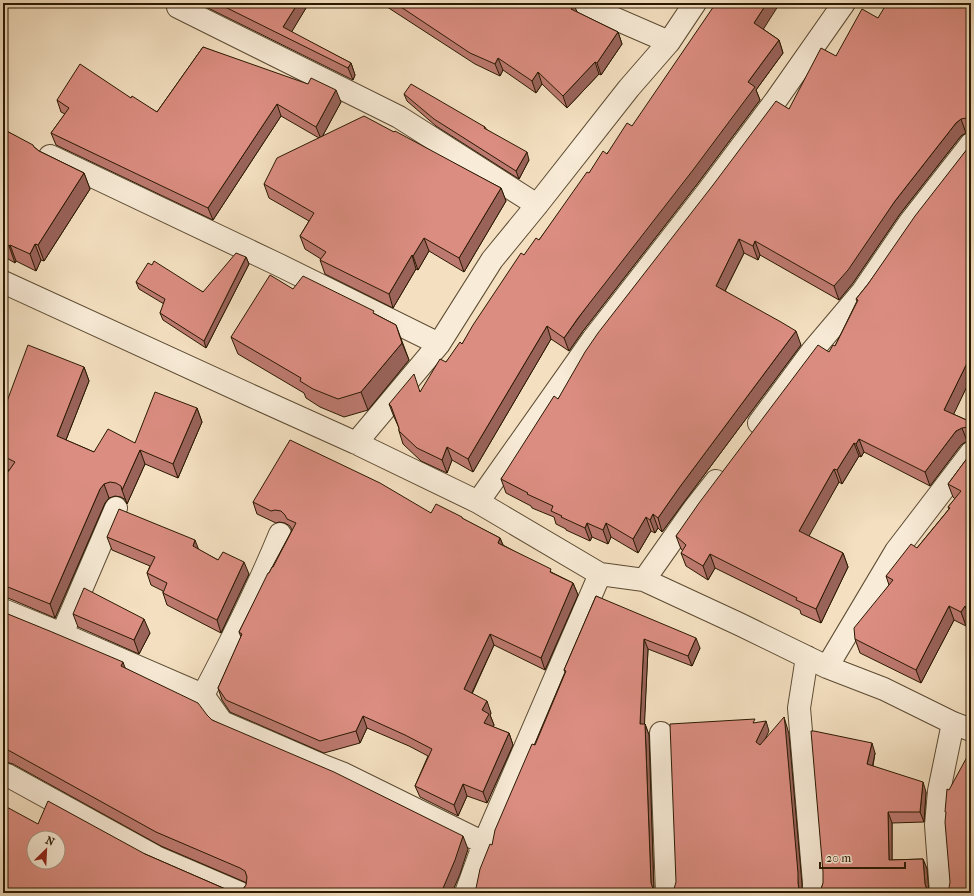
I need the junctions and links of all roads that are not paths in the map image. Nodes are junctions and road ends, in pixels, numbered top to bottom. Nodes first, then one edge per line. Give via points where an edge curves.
1 (579, 3) edge
2 (695, 3) edge
3 (844, 3) edge
4 (178, 8) dead end
5 (669, 42) junction
6 (971, 144) edge
7 (50, 156) edge
8 (537, 205) junction
9 (3, 282) edge
10 (439, 344) junction
11 (746, 440) edge
12 (356, 443) junction
13 (971, 453) edge
14 (728, 465) edge
15 (478, 502) junction
16 (116, 508) dead end
17 (280, 534) dead end
18 (600, 574) junction
19 (644, 580) junction
20 (3, 610) edge
21 (62, 634) junction
22 (807, 657) junction
23 (827, 668) junction
24 (203, 695) junction
25 (962, 726) edge
26 (661, 733) dead end
27 (3, 774) edge
28 (484, 843) junction
29 (240, 893) edge
30 (466, 893) edge
31 (667, 893) edge
32 (814, 893) edge
33 (941, 893) edge

1 - 5 street
2 - 5 street
3 - 15 street via 772,106 593,339
4 - 8 street via 399,117
5 - 8 street via 629,88
6 - 11 street via 910,222 863,291 813,350
7 - 10 street
8 - 10 street via 492,260
9 - 12 street
10 - 12 street
12 - 15 street
13 - 23 street via 896,550
14 - 19 street
15 - 18 street
16 - 21 street
17 - 24 street via 242,620
18 - 19 street
18 - 28 street
19 - 22 street
20 - 21 street
21 - 24 street
22 - 23 street
22 - 32 street via 799,708
23 - 25 street via 884,689
24 - 28 street via 222,722 344,774
25 - 33 street via 939,791 936,825
26 - 31 street
27 - 29 street via 156,858
28 - 30 street

